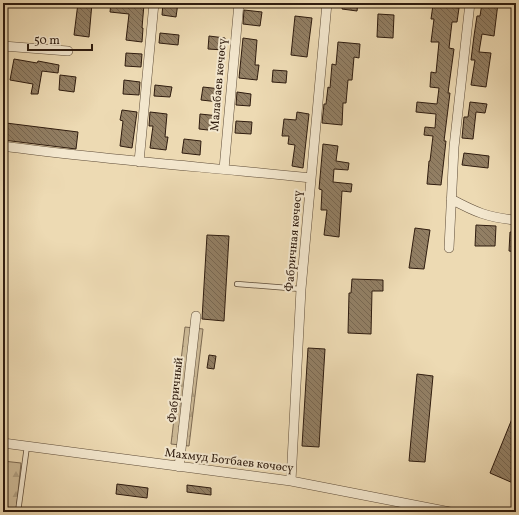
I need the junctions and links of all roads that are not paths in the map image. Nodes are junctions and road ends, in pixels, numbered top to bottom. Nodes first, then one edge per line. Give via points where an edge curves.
1 (154, 3) edge
2 (239, 3) edge
3 (327, 3) edge
4 (470, 3) edge
5 (3, 46) edge
6 (68, 51) dead end
7 (3, 146) edge
8 (139, 162) junction
9 (224, 169) junction
10 (311, 178) junction
11 (451, 199) junction
12 (516, 220) edge
13 (449, 248) dead end
14 (237, 284) dead end
15 (301, 289) junction
16 (196, 316) dead end
17 (3, 443) edge
18 (27, 446) junction
19 (179, 467) junction
20 (291, 481) junction
21 (18, 512) edge
22 (450, 512) edge

1 - 8 street
2 - 9 street, Малабаев көчөсү
3 - 10 street, Фабричная көчөсү
4 - 11 street via 454,147
5 - 6 street
7 - 8 street
8 - 9 street
9 - 10 street
10 - 15 street, Фабричная көчөсү
11 - 12 street via 484,215
11 - 13 street
14 - 15 lane
15 - 20 street, Фабричная көчөсү
16 - 19 street, Фабричный
17 - 18 street, Махмуд Ботбаев көчөсү
18 - 19 street, Махмуд Ботбаев көчөсү
18 - 21 lane
19 - 20 street, Махмуд Ботбаев көчөсү
20 - 22 street, Махмуд Ботбаев көчөсү

